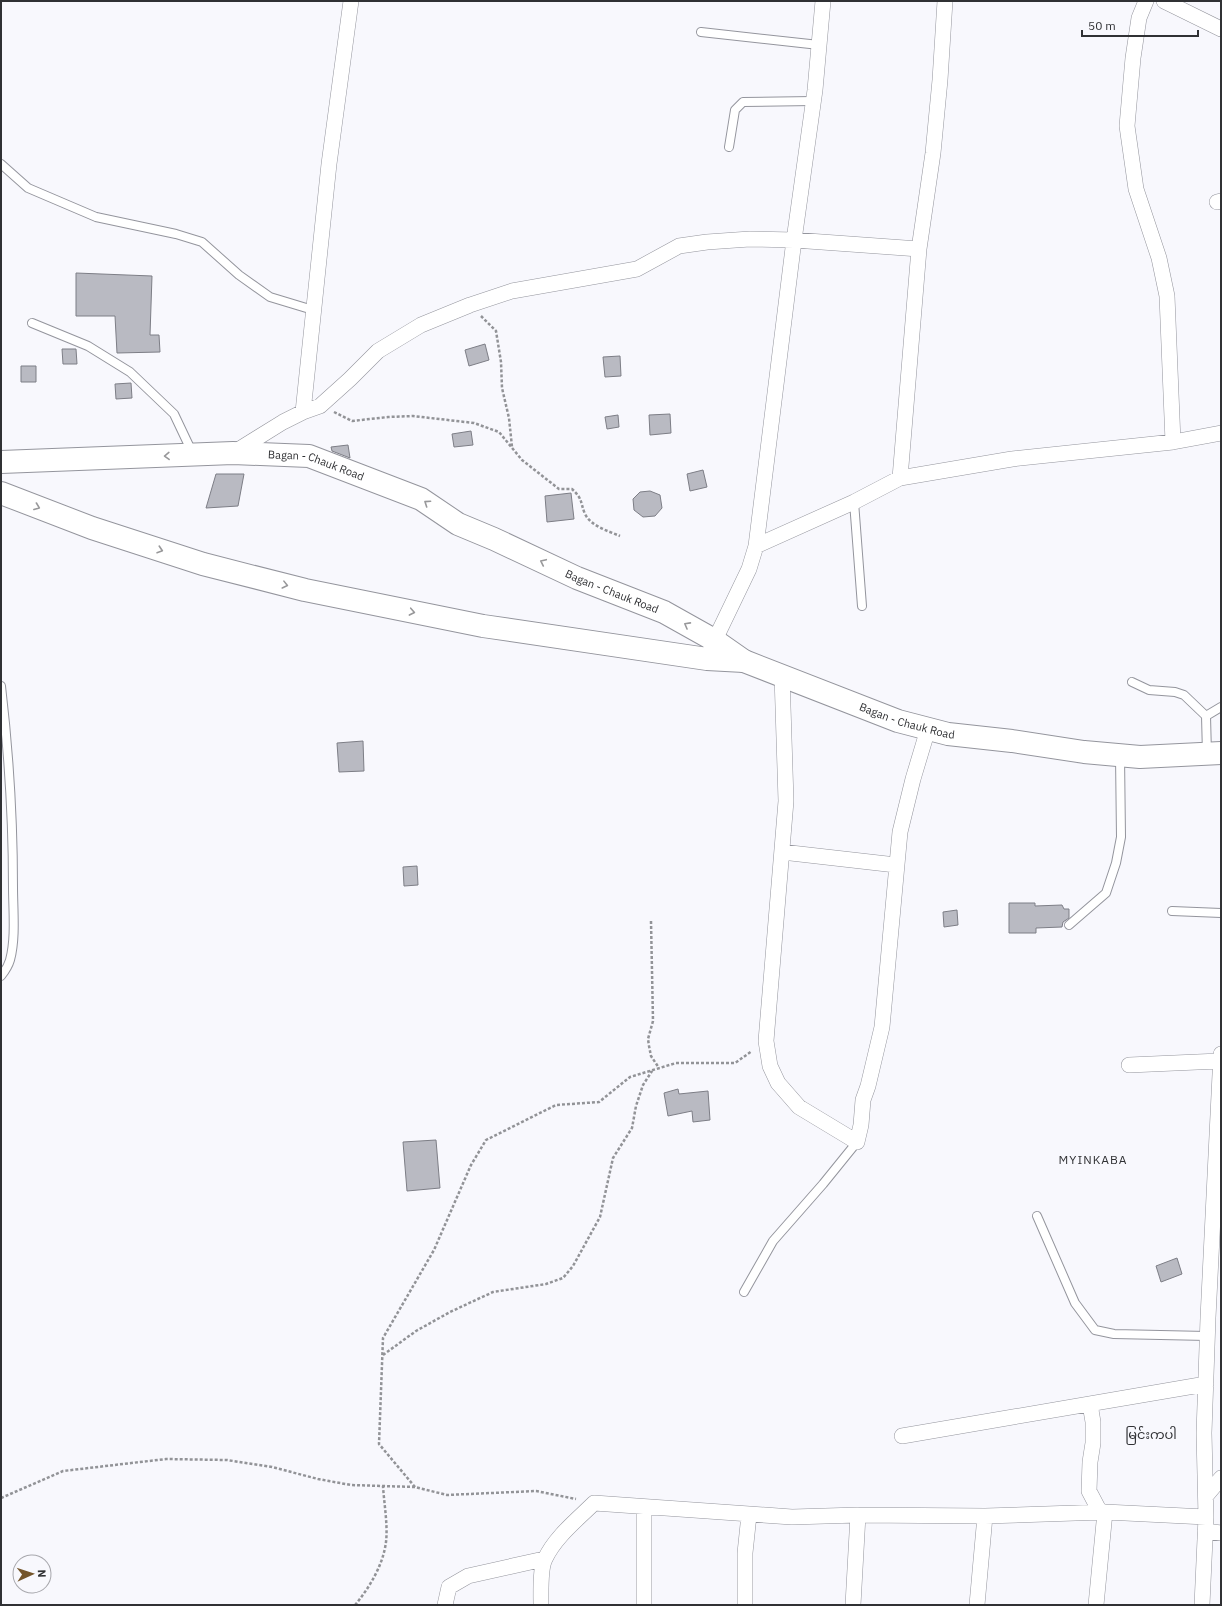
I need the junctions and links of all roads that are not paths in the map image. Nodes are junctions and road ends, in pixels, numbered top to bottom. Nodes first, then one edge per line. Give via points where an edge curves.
1 (351, 1) edge
2 (822, 1) edge
3 (945, 1) edge
4 (1146, 1) edge
5 (1164, 1) edge
6 (1221, 29) edge
7 (701, 32) dead end
8 (818, 45) junction
9 (813, 101) junction
10 (729, 147) dead end
11 (1, 164) edge
12 (794, 240) junction
13 (919, 250) junction
14 (313, 310) junction
15 (32, 323) dead end
16 (303, 412) junction
17 (1221, 433) edge
18 (1173, 442) junction
19 (233, 453) junction
20 (194, 455) junction
21 (1, 462) edge
22 (900, 478) junction
23 (1, 493) edge
24 (854, 502) junction
25 (756, 546) junction
26 (862, 606) dead end
27 (711, 649) junction
28 (782, 675) junction
29 (1132, 682) dead end
30 (1, 686) edge
31 (1221, 708) edge
32 (1206, 716) junction
33 (928, 729) junction
34 (1214, 754) edge
35 (1120, 755) junction
36 (782, 852) junction
37 (896, 865) junction
38 (1172, 911) dead end
39 (1221, 912) edge
40 (1069, 925) dead end
41 (1, 976) edge
42 (1221, 1058) edge
43 (1129, 1065) dead end
44 (857, 1142) junction
45 (1037, 1216) dead end
46 (744, 1292) dead end
47 (1207, 1336) junction
48 (1206, 1384) junction
49 (1090, 1404) junction
50 (902, 1436) dead end
51 (1221, 1478) edge
52 (1206, 1496) junction
53 (644, 1508) junction
54 (1102, 1512) junction
55 (749, 1515) junction
56 (858, 1515) junction
57 (985, 1516) junction
58 (1206, 1524) junction
59 (1221, 1533) edge
60 (544, 1559) junction
61 (445, 1605) edge
62 (541, 1605) edge
63 (644, 1605) edge
64 (745, 1605) edge
65 (853, 1605) edge
66 (977, 1605) edge
67 (1096, 1605) edge
68 (1202, 1605) edge

1 - 14 street
2 - 8 street
3 - 13 street via 933,153
4 - 18 street via 1139,18 1127,126 1136,189 1167,296
5 - 6 street
7 - 8 lane
8 - 9 street
9 - 10 lane via 743,102 735,110
9 - 12 street
11 - 14 lane via 28,188 96,217 202,242 239,276 270,297
12 - 13 street
12 - 16 street via 750,239 679,246 637,269 512,291 470,305 420,324 378,351 320,406
12 - 25 street
13 - 22 street
14 - 16 street
15 - 20 lane via 88,346 130,372 174,414
16 - 19 street
17 - 18 street
18 - 22 street via 1012,459
19 - 20 main road, Bagan - Chauk Road
27 -> 19 main road, Bagan - Chauk Road via 664,612 577,578 458,524 421,499 309,456
20 -> 21 main road, Bagan - Chauk Road
22 - 24 street
23 -> 27 main road, Bagan - Chauk Road via 92,528 203,564 305,590 483,626
24 - 25 street
24 - 26 lane
25 - 27 street via 749,568
27 - 28 main road, Bagan - Chauk Road
28 - 33 main road, Bagan - Chauk Road via 898,721
28 - 36 street via 786,801
29 - 32 lane via 1149,690 1184,695
30 - 41 lane via 14,830 10,959 7,970
31 - 32 lane
32 - 34 lane
33 - 35 main road, Bagan - Chauk Road via 948,734
33 - 37 street via 912,779 900,832
34 - 35 main road, Bagan - Chauk Road via 1140,757
35 - 40 lane via 1121,837 1116,863 1106,893
36 - 37 street
36 - 44 street via 766,1041 770,1066 778,1083 799,1107
37 - 44 street via 882,1027 863,1100
38 - 39 lane
42 - 43 street
42 - 47 street
44 - 46 lane via 773,1241
45 - 47 lane via 1075,1303 1095,1330 1114,1334
47 - 48 street
48 - 49 street
48 - 52 street
49 - 50 street
49 - 54 street via 1093,1443 1089,1491
51 - 52 street
52 - 58 street
53 - 55 street
53 - 60 street via 594,1503 561,1535
53 - 63 street
54 - 57 street
54 - 58 street
54 - 67 street
55 - 56 street
55 - 64 street via 745,1553
56 - 57 street
56 - 65 street
57 - 66 street
58 - 59 street
58 - 68 street
60 - 61 street via 468,1576 449,1587
60 - 62 street

